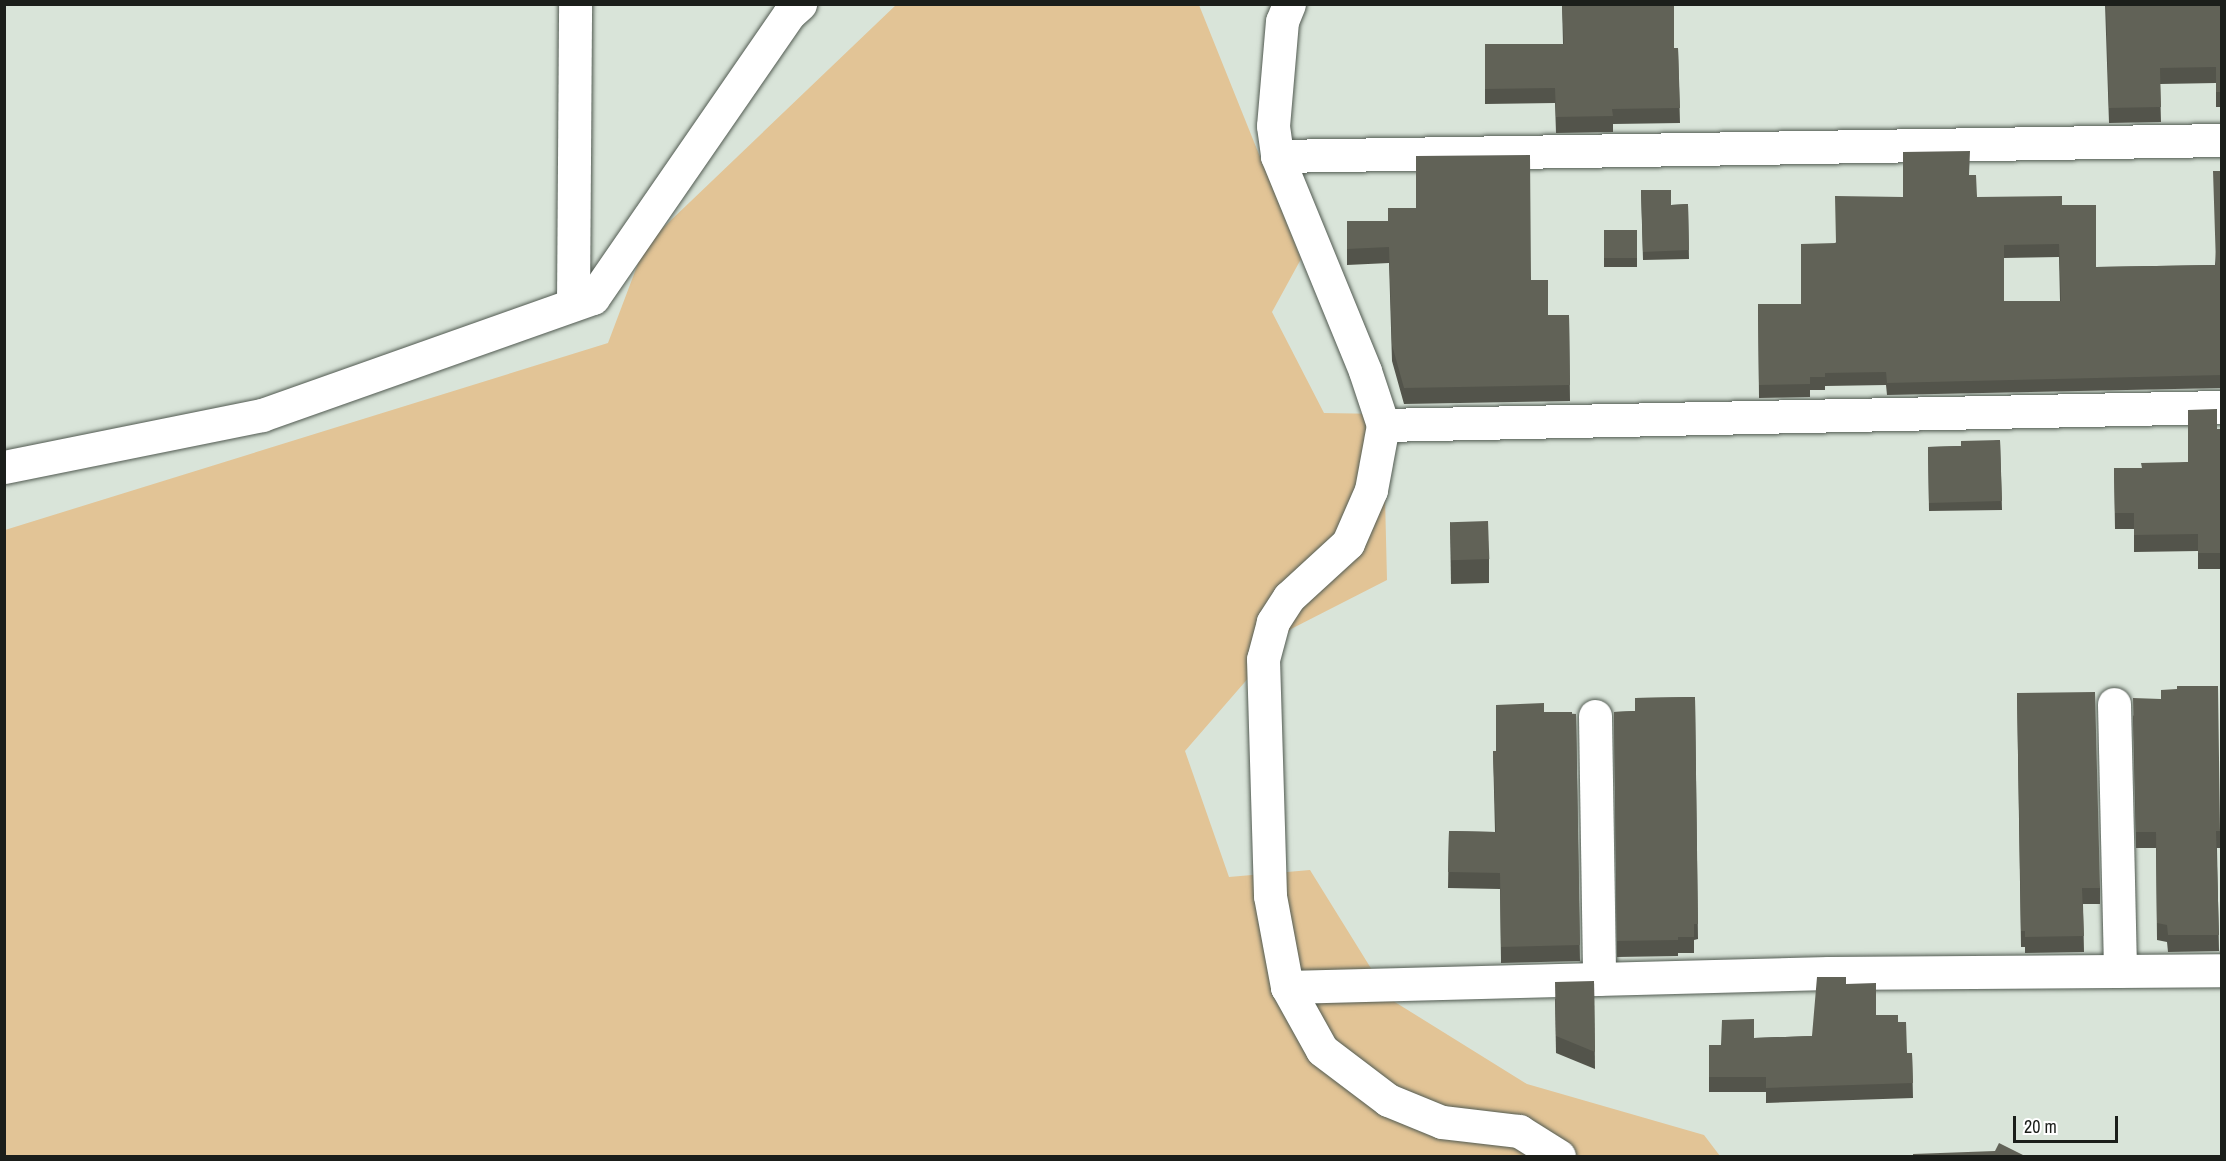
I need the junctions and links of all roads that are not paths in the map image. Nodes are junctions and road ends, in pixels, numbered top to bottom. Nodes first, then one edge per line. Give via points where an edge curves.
1 (575, 4) edge
2 (800, 4) edge
3 (1289, 4) edge
4 (2222, 140) edge
5 (1277, 156) junction
6 (573, 304) junction
7 (2222, 407) edge
8 (1383, 424) junction
9 (4, 467) edge
10 (2114, 704) dead end
11 (1594, 716) dead end
12 (2222, 970) edge
13 (2120, 971) junction
14 (1599, 979) junction
15 (1287, 987) junction
16 (1559, 1156) edge

1 - 6 street
2 - 6 street via 789,14 592,298
3 - 5 street via 1282,21 1273,126
4 - 5 street
5 - 8 street
6 - 9 street via 262,415
7 - 8 street
8 - 15 street via 1371,490 1348,543 1289,597 1273,622 1263,659 1270,896
10 - 13 street
11 - 14 street
12 - 13 street
13 - 14 street
14 - 15 street
15 - 16 street via 1322,1050 1388,1100 1443,1122 1519,1131

